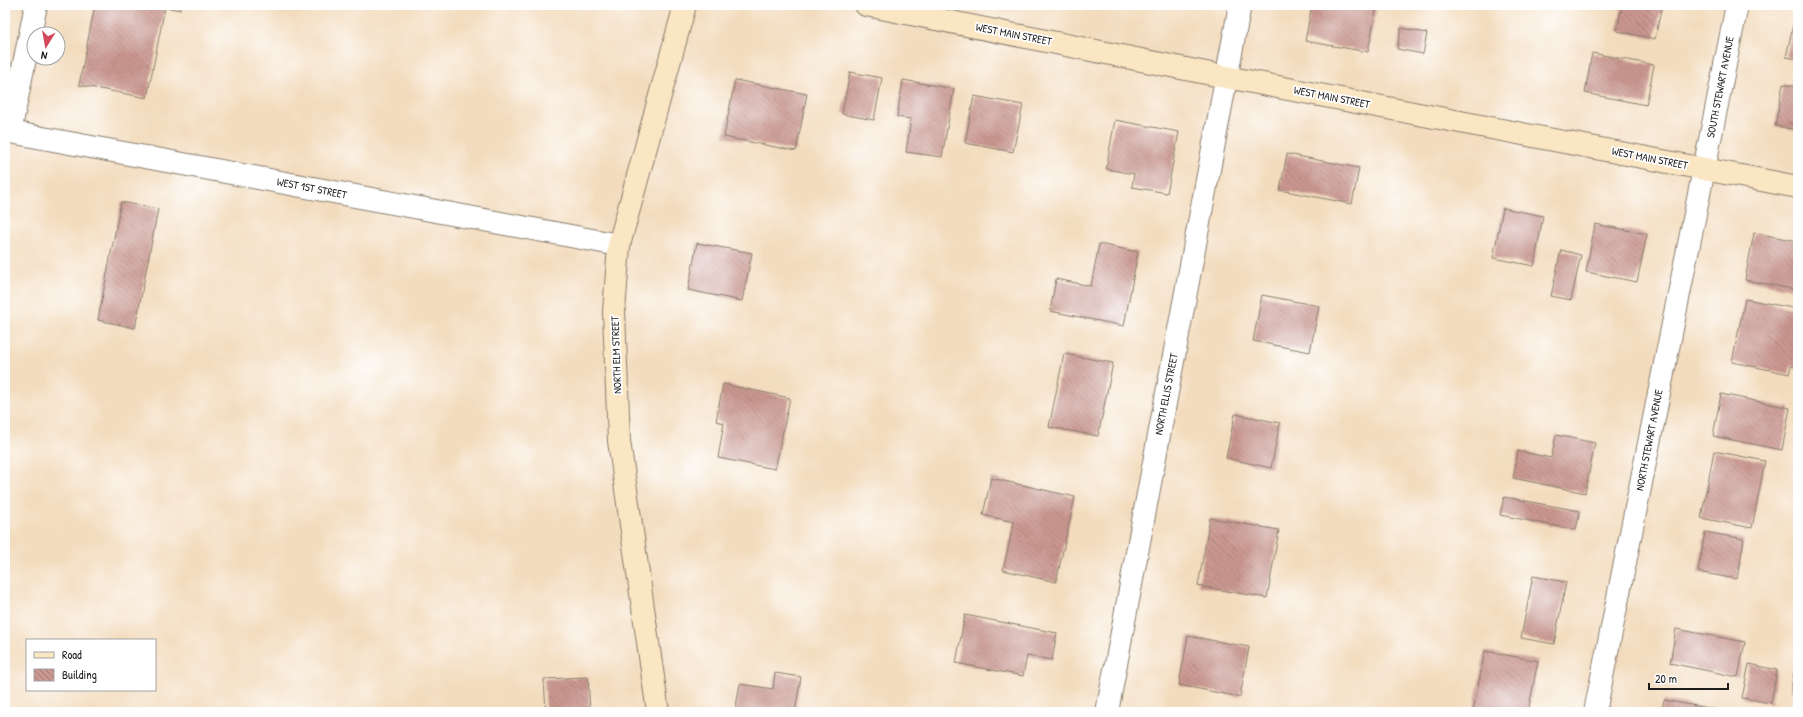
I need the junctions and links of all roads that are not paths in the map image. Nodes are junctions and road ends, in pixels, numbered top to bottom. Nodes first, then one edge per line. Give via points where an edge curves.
1 (36, 5) edge
2 (685, 5) edge
3 (866, 5) edge
4 (1240, 5) edge
5 (1737, 5) edge
6 (1226, 76) junction
7 (8, 131) edge
8 (1704, 168) junction
9 (1798, 187) edge
10 (619, 245) junction
11 (658, 712) edge
12 (1107, 712) edge
13 (1595, 712) edge

1 - 7 street
2 - 10 main road, NORTH ELM STREET
3 - 6 main road, WEST MAIN STREET
4 - 6 street, NORTH ELLIS STREET
5 - 8 street, SOUTH STEWART AVENUE
6 - 8 main road, WEST MAIN STREET
6 - 12 street, NORTH ELLIS STREET
7 - 10 street, WEST 1ST STREET
8 - 9 main road, WEST MAIN STREET
8 - 13 street, NORTH STEWART AVENUE
10 - 11 main road, NORTH ELM STREET via 614,312 619,441

